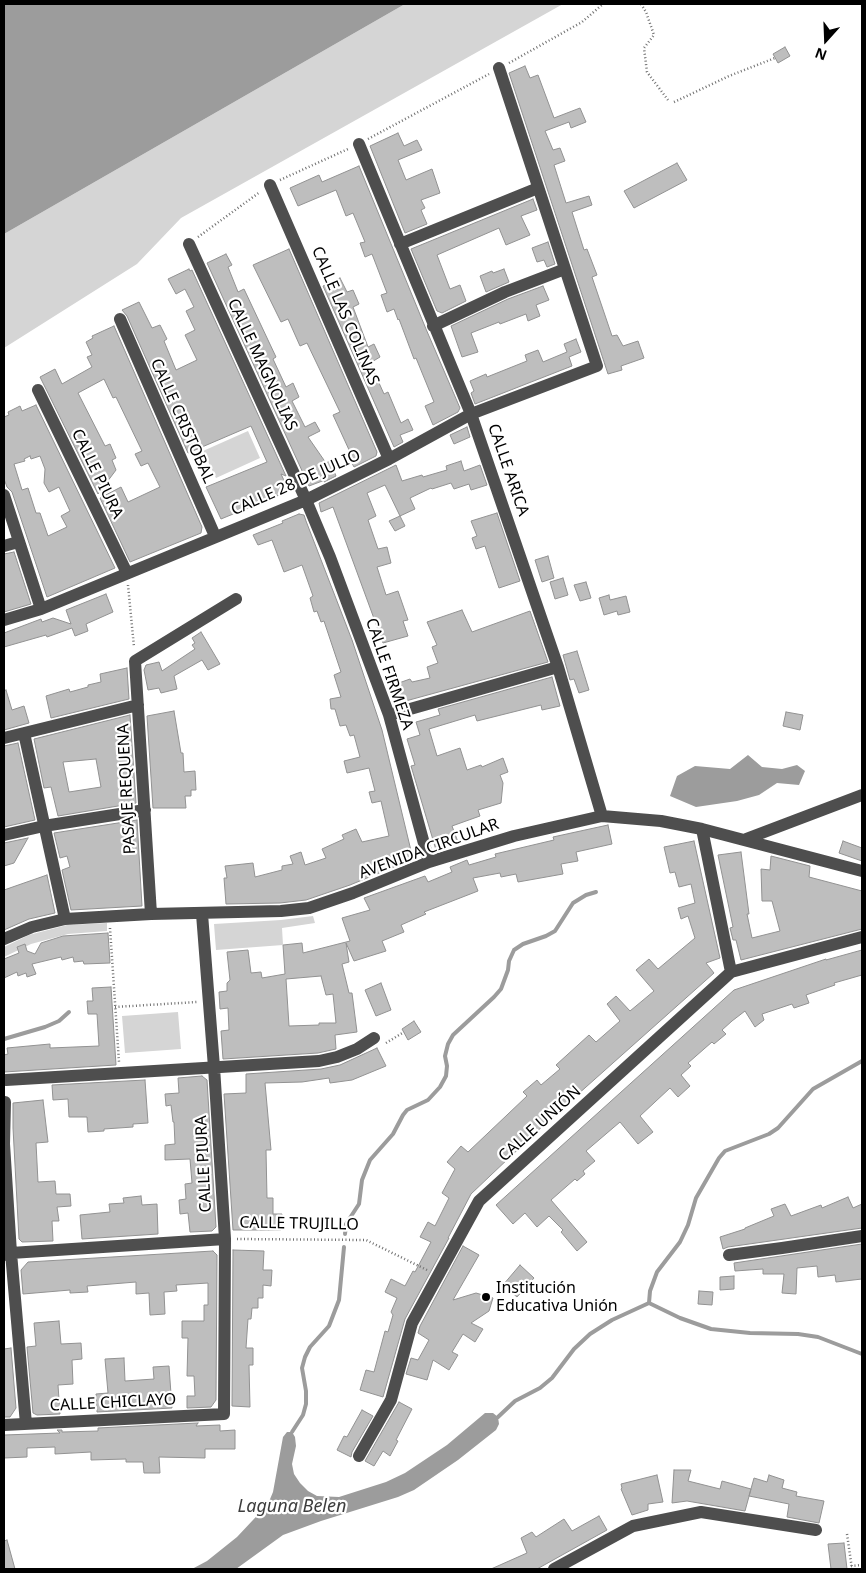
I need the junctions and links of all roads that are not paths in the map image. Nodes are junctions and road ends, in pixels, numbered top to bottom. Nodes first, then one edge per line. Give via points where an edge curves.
1 (499, 68) road end
2 (359, 144) road end
3 (270, 185) dead end
4 (538, 188) junction
5 (189, 244) dead end
6 (400, 244) junction
7 (566, 269) junction
8 (120, 319) dead end
9 (433, 326) junction
10 (38, 390) dead end
11 (471, 414) junction
12 (389, 460) junction
13 (4, 495) edge
14 (306, 500) junction
15 (215, 536) junction
16 (18, 542) junction
17 (4, 546) edge
18 (127, 573) junction
19 (236, 599) dead end
20 (41, 609) junction
21 (4, 620) edge
22 (558, 667) junction
23 (138, 705) junction
24 (389, 715) junction
25 (24, 733) junction
26 (4, 738) edge
27 (862, 795) edge
28 (145, 810) junction
29 (602, 816) junction
30 (44, 826) junction
31 (702, 828) junction
32 (4, 835) edge
33 (746, 839) junction
34 (429, 862) junction
35 (862, 871) edge
36 (151, 914) junction
37 (202, 914) junction
38 (65, 919) junction
39 (862, 936) edge
40 (4, 939) edge
41 (731, 972) junction
42 (374, 1038) road end
43 (214, 1067) junction
44 (6, 1080) dead end
45 (5, 1102) dead end
46 (862, 1236) edge
47 (225, 1239) junction
48 (7, 1254) edge
49 (730, 1254) dead end
50 (224, 1414) joint
51 (26, 1424) junction
52 (4, 1425) edge
53 (358, 1456) dead end
54 (816, 1530) dead end
55 (554, 1569) edge

1 - 4 street
2 - 6 street, CALLE ARICA
3 - 12 street, CALLE LAS COLINAS
4 - 6 street
4 - 7 street
5 - 14 street, CALLE MAGNOLIAS
6 - 9 street, CALLE ARICA
7 - 9 street via 505,292
7 - 11 street, CALLE 28 DE JULIO via 597,366
8 - 15 street, CALLE CRISTOBAL
9 - 11 street, CALLE ARICA
10 - 18 street, CALLE PIURA
11 - 12 street, CALLE 28 DE JULIO
11 - 22 street, CALLE ARICA
12 - 14 street, CALLE 28 DE JULIO
13 - 16 street
14 - 15 street, CALLE 28 DE JULIO
14 - 24 street, CALLE FIRMEZA
15 - 18 street, CALLE 28 DE JULIO
16 - 17 street
16 - 20 street
18 - 20 street, CALLE 28 DE JULIO
19 - 23 street, PASAJE REQUENA via 135,661
20 - 21 street, CALLE 28 DE JULIO
22 - 24 street
22 - 29 street, CALLE ARICA
23 - 25 street
23 - 28 street, PASAJE REQUENA
24 - 34 street, CALLE FIRMEZA
25 - 26 street
25 - 30 street
27 - 33 street
28 - 30 street
28 - 36 street, PASAJE REQUENA
29 - 31 street, AVENIDA CIRCULAR
29 - 34 street, AVENIDA CIRCULAR via 514,836
30 - 32 street
30 - 38 street
31 - 33 street, AVENIDA CIRCULAR
31 - 41 street
33 - 35 street, AVENIDA CIRCULAR
34 - 37 street, AVENIDA CIRCULAR via 309,908
36 - 37 street, AVENIDA CIRCULAR
36 - 38 street, AVENIDA CIRCULAR
37 - 43 street, CALLE PIURA
38 - 40 street, AVENIDA CIRCULAR
39 - 41 street, CALLE UNIÓN
41 - 53 street, CALLE UNIÓN via 479,1201 412,1323 391,1400
42 - 43 street via 357,1048 319,1061
43 - 44 street
43 - 47 street, CALLE PIURA
45 - 48 street
46 - 49 street
47 - 48 street, CALLE TRUJILLO
47 - 50 street, CALLE PIURA
48 - 51 street
50 - 51 street, CALLE CHICLAYO
51 - 52 street, CALLE CHICLAYO
54 - 55 street via 701,1512 633,1526

